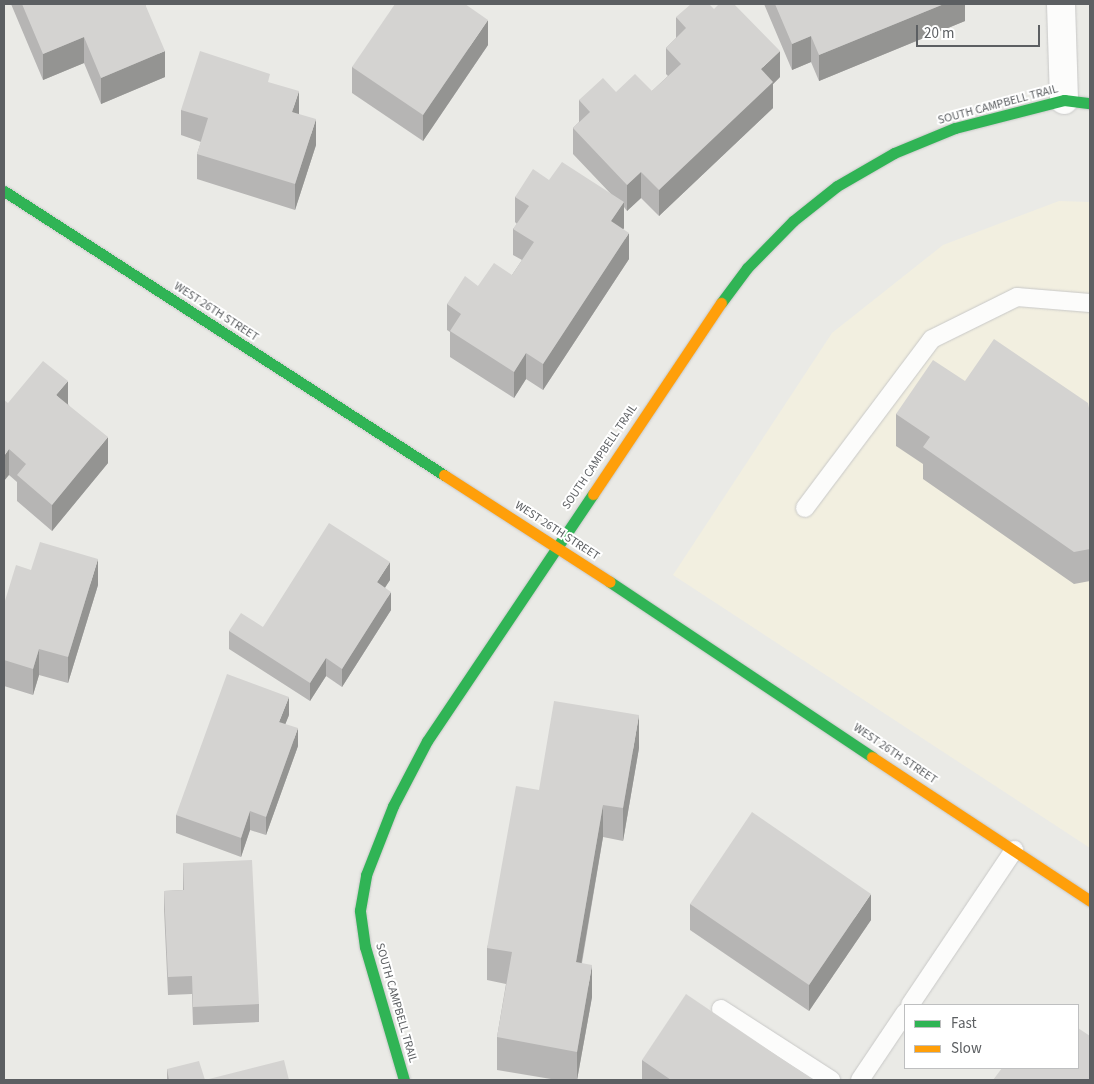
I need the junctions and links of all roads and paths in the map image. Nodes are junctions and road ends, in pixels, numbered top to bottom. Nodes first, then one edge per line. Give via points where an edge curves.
1 (1060, 4) edge
2 (1064, 100) junction
3 (1090, 103) edge
4 (4, 191) edge
5 (1090, 303) edge
6 (805, 508) dead end
7 (556, 547) junction
8 (1014, 850) junction
9 (1090, 901) edge
10 (911, 1004) edge
11 (721, 1009) dead end
12 (904, 1014) edge
13 (404, 1080) edge
14 (831, 1080) edge
15 (860, 1080) edge

1 - 2 street
2 - 3 street, SOUTH CAMPBELL TRAIL
2 - 7 street, SOUTH CAMPBELL TRAIL via 955,128 894,153 837,186 793,221 747,268 706,324
4 - 7 street, WEST 26TH STREET
5 - 6 lane via 1017,297 932,340
7 - 8 street, WEST 26TH STREET
7 - 13 street, SOUTH CAMPBELL TRAIL via 427,741 393,806 366,875 360,910 365,947
8 - 9 street, WEST 26TH STREET
8 - 10 lane
11 - 14 lane
12 - 15 lane

